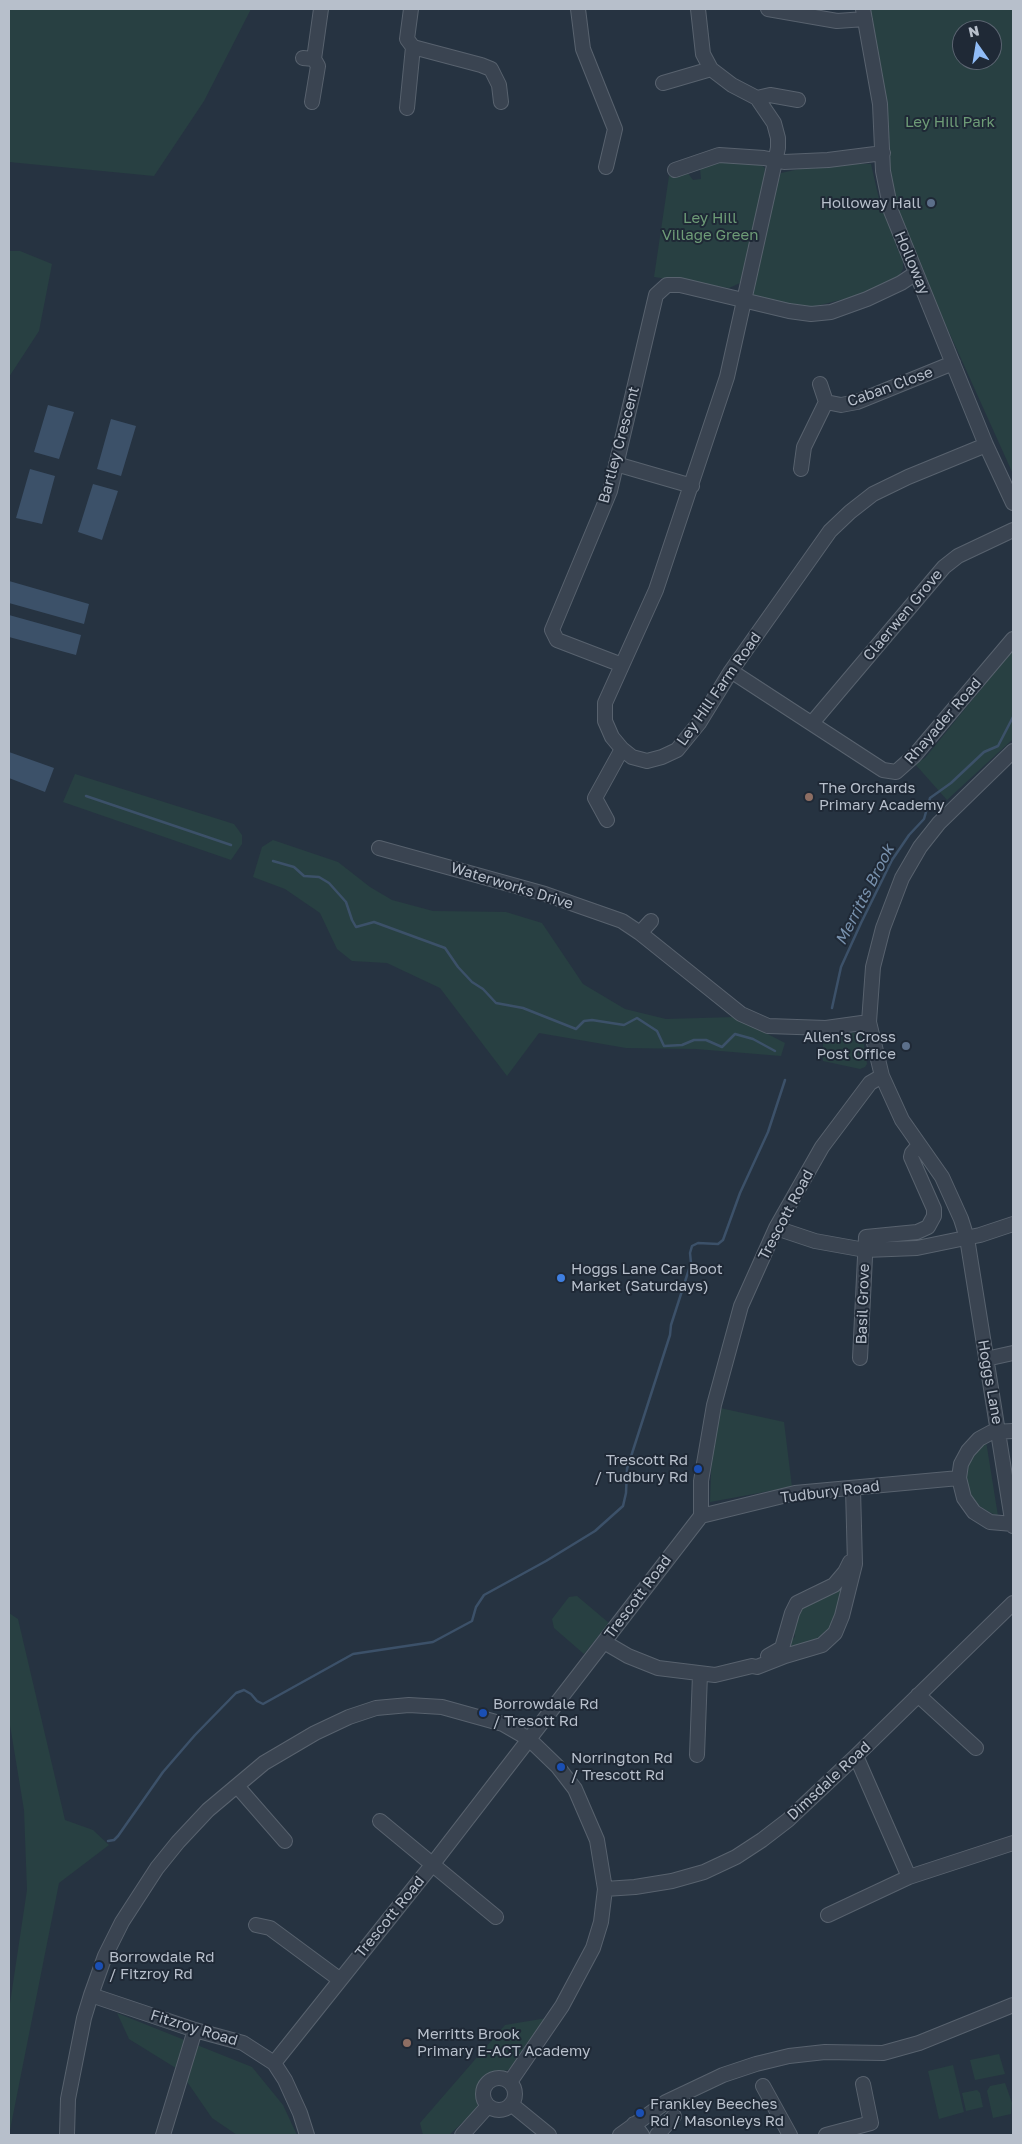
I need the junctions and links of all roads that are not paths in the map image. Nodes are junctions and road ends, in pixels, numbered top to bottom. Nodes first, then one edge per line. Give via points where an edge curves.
1 (322, 9) edge
2 (411, 9) edge
3 (578, 9) edge
4 (698, 9) edge
5 (768, 9) edge
6 (864, 14) edge
7 (413, 47) junction
8 (711, 70) junction
9 (663, 83) dead end
10 (757, 98) junction
11 (798, 100) dead end
12 (312, 102) dead end
13 (501, 102) dead end
14 (407, 108) dead end
15 (883, 153) junction
16 (776, 161) junction
17 (693, 163) junction
18 (606, 167) dead end
19 (675, 170) dead end
20 (697, 177) dead end
21 (916, 273) junction
22 (744, 300) junction
23 (953, 363) junction
24 (820, 384) dead end
25 (826, 402) junction
26 (986, 445) junction
27 (616, 464) junction
28 (801, 469) dead end
29 (692, 486) junction
30 (1013, 502) edge
31 (1013, 530) edge
32 (1013, 639) edge
33 (622, 665) junction
34 (730, 671) junction
35 (812, 723) junction
36 (622, 749) junction
37 (1013, 751) edge
38 (607, 820) dead end
39 (379, 848) dead end
40 (651, 920) dead end
41 (640, 933) junction
42 (869, 1022) junction
43 (882, 1076) junction
44 (919, 1145) junction
45 (1013, 1224) edge
46 (776, 1228) junction
47 (967, 1238) junction
48 (865, 1250) junction
49 (1013, 1352) edge
50 (860, 1358) dead end
51 (986, 1359) junction
52 (998, 1431) junction
53 (1013, 1431) edge
54 (960, 1478) junction
55 (853, 1489) junction
56 (702, 1516) junction
57 (1013, 1525) edge
58 (854, 1552) junction
59 (1013, 1602) edge
60 (604, 1642) junction
61 (752, 1666) junction
62 (700, 1674) junction
63 (918, 1695) junction
64 (529, 1739) junction
65 (976, 1748) dead end
66 (698, 1755) dead end
67 (856, 1756) junction
68 (237, 1786) junction
69 (380, 1821) dead end
70 (285, 1842) dead end
71 (1013, 1843) edge
72 (432, 1865) junction
73 (910, 1877) junction
74 (605, 1889) junction
75 (828, 1915) dead end
76 (496, 1916) dead end
77 (256, 1925) dead end
78 (339, 1979) junction
79 (91, 1995) junction
80 (1013, 2005) edge
81 (195, 2030) junction
82 (274, 2063) junction
83 (510, 2082) junction
84 (863, 2084) dead end
85 (763, 2086) dead end
86 (511, 2104) junction
87 (488, 2106) junction
88 (674, 2116) dead end
89 (638, 2130) edge
90 (67, 2135) edge
91 (163, 2135) edge
92 (307, 2135) edge
93 (462, 2135) edge
94 (549, 2135) edge
95 (620, 2135) edge
96 (657, 2135) edge
97 (790, 2135) edge
98 (826, 2135) edge

1 - 12 street via 309,58 318,66
2 - 7 street via 406,39
3 - 18 street via 583,49 615,129
4 - 8 street via 703,54
5 - 6 street via 837,21
6 - 15 street, Holloway via 880,104
7 - 13 street via 491,69 499,85
7 - 14 street
8 - 9 street
8 - 10 street
10 - 11 street via 770,95
10 - 16 street, Ley Hill Farm Road via 774,123 778,148
15 - 16 street via 828,160
15 - 21 street, Holloway via 891,211
16 - 17 street via 719,155
16 - 22 street, Ley Hill Farm Road
17 - 19 street
17 - 20 street
21 - 22 street, Bartley Crescent via 867,299 831,312 811,314
21 - 23 street, Holloway
22 - 27 street, Bartley Crescent via 680,285 667,285 656,295
22 - 29 street, Ley Hill Farm Road via 727,377
23 - 25 street, Caban Close via 857,402 841,405
23 - 26 street, Holloway
24 - 25 street, Caban Close
25 - 28 street, Caban Close via 804,447
26 - 30 street, Holloway
26 - 34 street, Ley Hill Farm Road via 873,494 850,512 818,546
27 - 29 street
27 - 33 street, Bartley Crescent via 610,491 552,630 557,640
29 - 33 street, Ley Hill Farm Road via 656,590
31 - 35 street, Claerwen Grove via 944,566
32 - 35 street, Rhayader Road via 914,756 896,772 883,770
33 - 36 street, Ley Hill Farm Road via 605,703 605,721
34 - 35 street
34 - 36 street, Ley Hill Farm Road via 699,723 677,750 648,761 632,757
36 - 38 street via 595,798
37 - 42 street, Hoggs Lane via 939,823 902,878 883,928 873,967
39 - 41 street, Waterworks Drive via 545,894 622,921
40 - 41 street
41 - 42 street, Waterworks Drive via 741,1014 768,1026 826,1028
42 - 43 street, Hoggs Lane
43 - 44 street, Hoggs Lane via 902,1120
43 - 46 street, Trescott Road via 870,1083 822,1147
44 - 47 street, Hoggs Lane via 942,1177
44 - 48 street via 911,1157 934,1209 934,1216 928,1227 917,1232 866,1237
45 - 47 street
46 - 48 street via 815,1241
46 - 56 street, Trescott Road via 741,1306 714,1405 701,1481
47 - 48 street via 917,1248
47 - 51 street, Hoggs Lane
48 - 50 street, Basil Grove
49 - 51 street
51 - 52 street, Hoggs Lane
52 - 53 street
52 - 54 street via 978,1440 968,1451
52 - 57 street, Hoggs Lane
54 - 55 street, Tudbury Road
54 - 57 street via 964,1498 974,1512 990,1522
55 - 56 street, Tudbury Road via 796,1494
55 - 58 street
56 - 60 street, Trescott Road
58 - 61 street via 845,1572 834,1585 797,1603 782,1648
58 - 61 street via 842,1616 835,1633 822,1645
59 - 63 street, Dimsdale Road
60 - 62 street via 658,1668
60 - 64 street, Trescott Road
61 - 62 street via 715,1675
62 - 66 street
63 - 65 street
63 - 67 street, Dimsdale Road
64 - 68 street via 504,1724 442,1706 376,1708 349,1717 288,1747
64 - 72 street, Trescott Road
64 - 74 street via 575,1789 597,1840
67 - 73 street
67 - 74 street, Dimsdale Road via 788,1820 736,1857 704,1872 672,1881
68 - 70 street
68 - 79 street via 202,1817 157,1868 122,1922
69 - 72 street
71 - 73 street
72 - 76 street
72 - 78 street, Trescott Road
73 - 75 street
74 - 83 street via 594,1948 562,2006
77 - 78 street via 270,1928
78 - 82 street, Trescott Road
79 - 81 street, Fitzroy Road
79 - 90 street via 68,2099
80 - 89 street via 889,2052 825,2052 756,2064 666,2102
81 - 82 street, Fitzroy Road via 244,2044
81 - 91 street
82 - 92 street, Fitzroy Road via 285,2080
83 - 86 street via 515,2091
83 - 87 street via 501,2078 489,2081 483,2090
84 - 98 street via 871,2123
85 - 97 street
86 - 87 street via 500,2110
86 - 94 street
87 - 93 street
88 - 96 street
89 - 95 street

